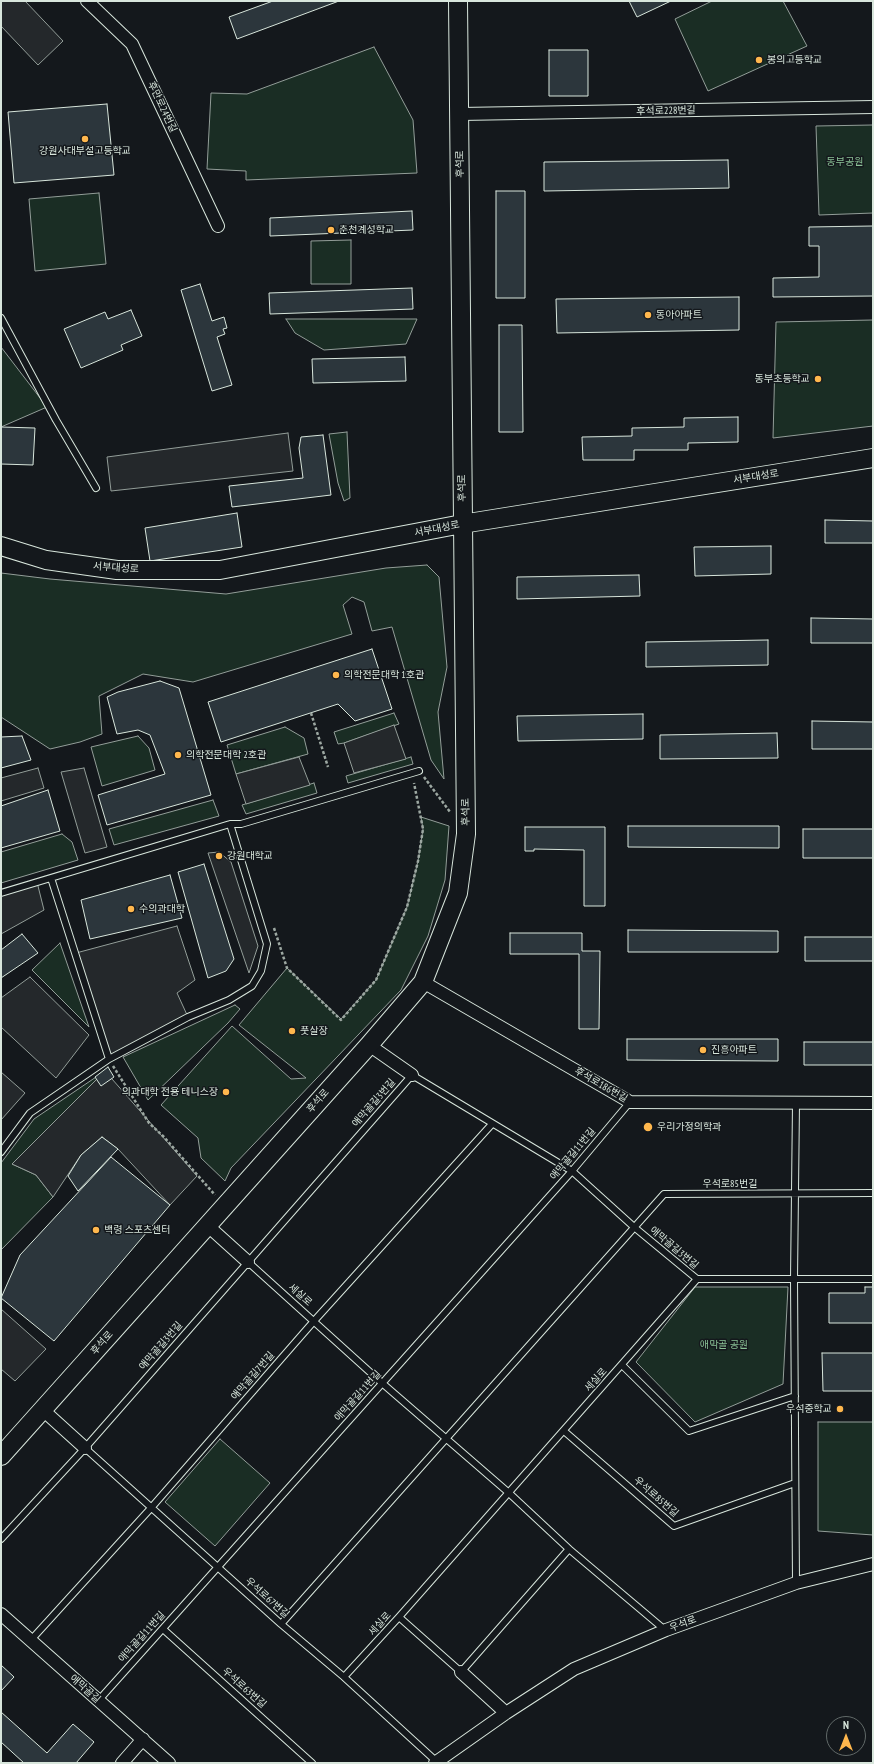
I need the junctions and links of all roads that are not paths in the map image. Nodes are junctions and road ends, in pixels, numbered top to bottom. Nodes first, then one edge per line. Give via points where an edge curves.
1 (87, 1) edge
2 (458, 1) edge
3 (873, 107) edge
4 (460, 114) junction
5 (218, 226) dead end
6 (1, 318) edge
7 (873, 458) edge
8 (96, 488) dead end
9 (462, 524) junction
10 (1, 546) edge
11 (419, 771) road end
12 (230, 824) junction
13 (51, 878) junction
14 (1, 893) edge
15 (423, 982) junction
16 (369, 1045) junction
17 (108, 1059) junction
18 (412, 1075) junction
19 (630, 1102) junction
20 (796, 1103) junction
21 (873, 1103) edge
22 (492, 1124) junction
23 (1, 1152) edge
24 (572, 1172) junction
25 (873, 1192) edge
26 (794, 1193) junction
27 (207, 1225) junction
28 (634, 1227) junction
29 (248, 1262) junction
30 (697, 1279) junction
31 (794, 1279) junction
32 (873, 1279) edge
33 (314, 1321) junction
34 (622, 1365) junction
35 (382, 1383) junction
36 (795, 1396) junction
37 (43, 1410) junction
38 (564, 1431) junction
39 (447, 1439) junction
40 (84, 1448) junction
41 (1, 1456) edge
42 (795, 1483) junction
43 (509, 1492) junction
44 (151, 1508) junction
45 (1, 1539) edge
46 (569, 1549) junction
47 (873, 1564) edge
48 (218, 1568) junction
49 (796, 1583) junction
50 (1, 1614) edge
51 (399, 1617) junction
52 (281, 1624) junction
53 (163, 1629) junction
54 (666, 1630) junction
55 (30, 1641) junction
56 (461, 1672) junction
57 (344, 1677) junction
58 (98, 1701) junction
59 (506, 1713) junction
60 (143, 1739) junction
61 (436, 1762) edge
62 (122, 1763) edge
63 (169, 1763) edge
64 (312, 1763) edge

1 - 5 street, 후만로24번길 via 132,44
2 - 4 street, 후석로
3 - 4 street, 후석로228번길
4 - 9 street, 후석로
6 - 8 lane
7 - 9 street, 서부대성로
9 - 10 street, 서부대성로 via 220,570 117,570 46,560
9 - 15 street, 후석로 via 466,834 458,893
11 - 12 lane via 242,824
12 - 13 lane
12 - 17 lane via 267,944 261,971 252,986 229,1000 188,1017
13 - 14 lane
13 - 17 lane
15 - 16 street, 후석로
15 - 19 street, 후석로186번길
16 - 18 street
16 - 27 street, 후석로
17 - 23 lane via 30,1113
18 - 22 lane, 애막골길3번길
18 - 29 lane, 애막골길3번길
19 - 20 street, 후석로186번길
19 - 24 lane, 애막골길11번길
20 - 21 street, 후석로186번길
20 - 26 lane
22 - 24 lane, 애막골길3번길
22 - 33 lane, 애막골길7번길
24 - 28 lane, 애막골길3번길
24 - 35 lane, 애막골길11번길
25 - 26 lane, 우석로85번길
26 - 28 lane, 우석로85번길 via 664,1194
26 - 31 lane
27 - 29 street
27 - 37 street, 후석로
28 - 30 lane, 애막골길3번길
28 - 39 lane
29 - 33 lane, 세실로
29 - 40 lane, 애막골길3번길
30 - 31 lane, 애막골길3번길
30 - 34 lane, 세실로
31 - 32 lane, 애막골길3번길
31 - 36 lane
33 - 35 lane, 세실로
33 - 44 lane, 애막골길7번길
34 - 36 lane via 689,1432
34 - 38 lane, 세실로
35 - 39 lane, 세실로
35 - 48 lane, 애막골길11번길
36 - 42 lane
37 - 40 street
37 - 41 street, 후석로
38 - 42 lane, 우석로85번길 via 674,1526
38 - 43 lane, 세실로
39 - 43 lane, 세실로
39 - 52 lane
40 - 44 lane, 우석로67번길
40 - 45 lane, 애막골길3번길
42 - 49 lane
43 - 46 lane, 세실로
43 - 51 lane, 세실로
44 - 48 lane, 우석로67번길
44 - 55 lane, 애막골길7번길
46 - 54 lane, 세실로
46 - 56 lane
47 - 49 street, 우석로
48 - 52 lane, 우석로67번길
48 - 53 lane, 애막골길11번길
49 - 54 street, 우석로
50 - 55 street, 애막골길
51 - 56 lane
51 - 57 lane, 세실로
52 - 57 lane, 우석로67번길
53 - 58 lane, 애막골길11번길
53 - 64 lane, 우석로63번길
54 - 59 street, 우석로 via 574,1669
55 - 58 street, 애막골길
56 - 59 street
57 - 61 lane, 우석로67번길
58 - 60 street, 애막골길
59 - 61 street, 우석로
60 - 62 street
60 - 63 street, 애막골길

